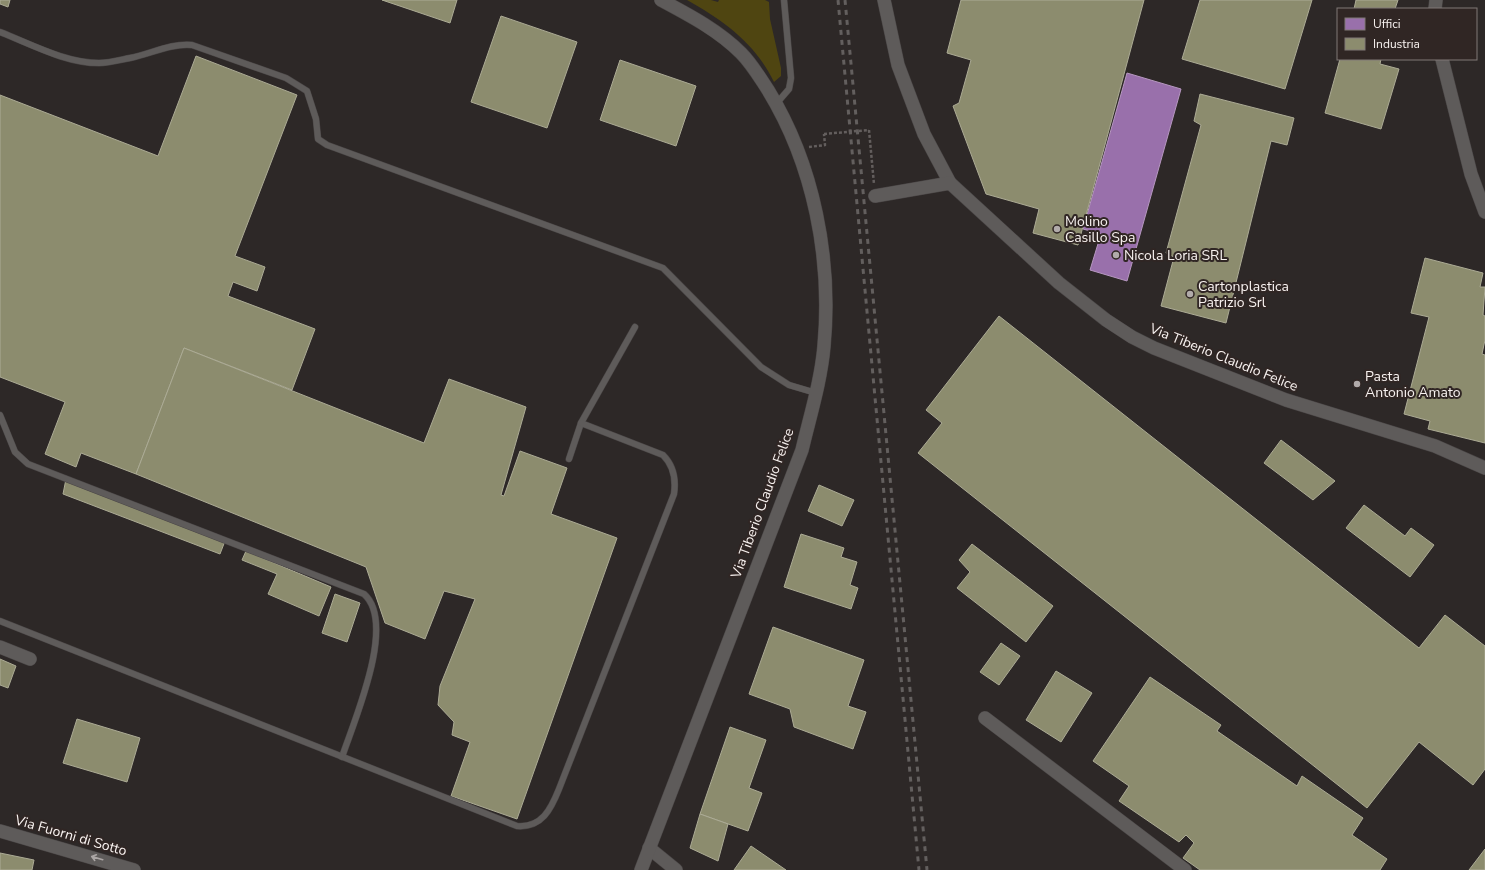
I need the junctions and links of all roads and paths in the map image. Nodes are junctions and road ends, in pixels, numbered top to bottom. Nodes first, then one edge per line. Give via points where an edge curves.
1 (661, 0) edge
2 (784, 0) edge
3 (884, 0) edge
4 (0, 32) edge
5 (1442, 60) edge
6 (776, 104) junction
7 (817, 146) dead end
8 (950, 183) junction
9 (875, 196) joint
10 (1485, 212) edge
11 (635, 327) dead end
12 (816, 393) junction
13 (0, 415) edge
14 (581, 424) junction
15 (569, 459) dead end
16 (1485, 468) edge
17 (0, 621) edge
18 (0, 647) edge
19 (30, 659) dead end
20 (985, 718) dead end
21 (342, 757) junction
22 (0, 831) edge
23 (649, 848) junction
24 (134, 870) edge
25 (641, 870) edge
26 (676, 870) edge
27 (1185, 870) edge

1 - 6 street, Via Tiberio Claudio Felice via 700,22 741,54
2 - 6 lane via 791,78 789,90
3 - 8 street, Via Tiberio Claudio Felice via 898,65 924,134
4 - 12 lane via 57,55 100,63 136,57 180,44 192,45 286,78 307,91 316,119 318,139 327,145 663,268 761,367 776,379
5 - 10 street via 1471,174
6 - 12 street, Via Tiberio Claudio Felice via 805,168 815,206 822,253 826,313 824,347
7 - 9 path, bridge via 825,145 824,134 869,130
8 - 9 street
8 - 16 street, Via Tiberio Claudio Felice via 1059,283 1106,320 1138,340 1286,400 1435,446
11 - 14 lane
12 - 23 street, Via Tiberio Claudio Felice via 802,450
13 - 21 lane via 15,452 28,464 357,591 370,599 377,623 373,664
14 - 15 lane
14 - 21 lane via 663,455 671,465 675,489 667,516 559,789 546,815 531,826 517,826
17 - 21 lane
18 - 19 street
20 - 27 street
24 -> 22 street, Via Fuorni di Sotto
23 - 25 street, Via Tiberio Claudio Felice
23 - 26 street

